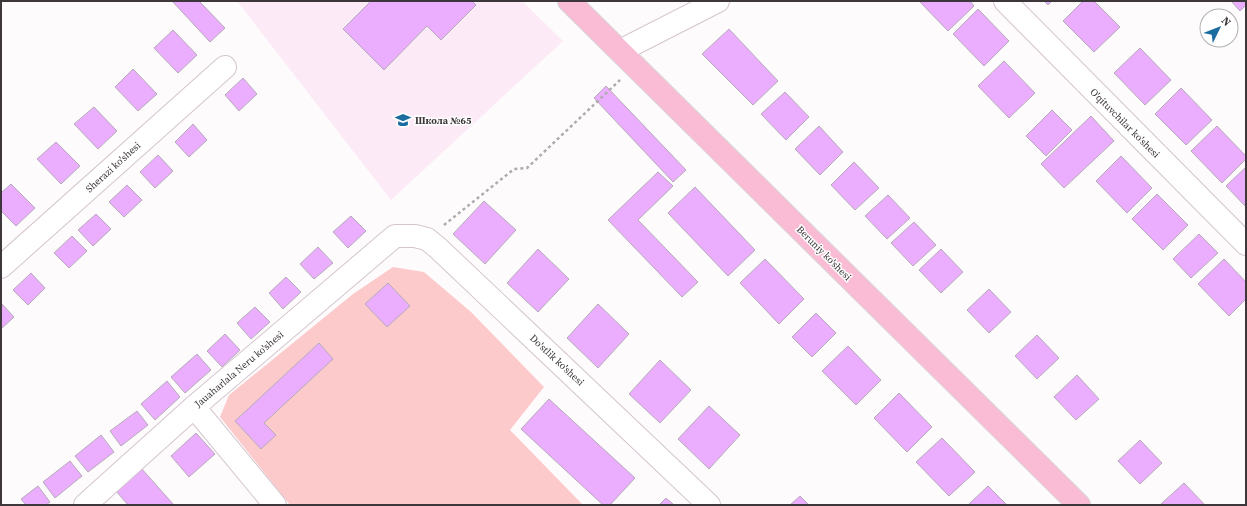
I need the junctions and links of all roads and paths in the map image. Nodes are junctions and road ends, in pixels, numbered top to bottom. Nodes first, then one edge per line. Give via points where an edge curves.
1 (569, 1) edge
2 (718, 1) edge
3 (1005, 1) edge
4 (628, 58) junction
5 (225, 67) dead end
6 (427, 239) junction
7 (1246, 244) edge
8 (1, 267) edge
9 (194, 407) junction
10 (85, 505) edge
11 (275, 505) edge
12 (709, 505) edge
13 (1079, 505) edge

1 - 4 main road, Beruniy ko'shesi
2 - 4 street
3 - 7 street, O'qituvchilar ko'shesi
4 - 6 path via 526,168 514,168
4 - 13 main road, Beruniy ko'shesi
5 - 8 street, Sherazi ko'shesi
6 - 9 street, Jauaharlala Neru ko'shesi via 395,236
6 - 12 street, Do'stlik ko'shesi
9 - 10 street, Jauaharlala Neru ko'shesi
9 - 11 street

